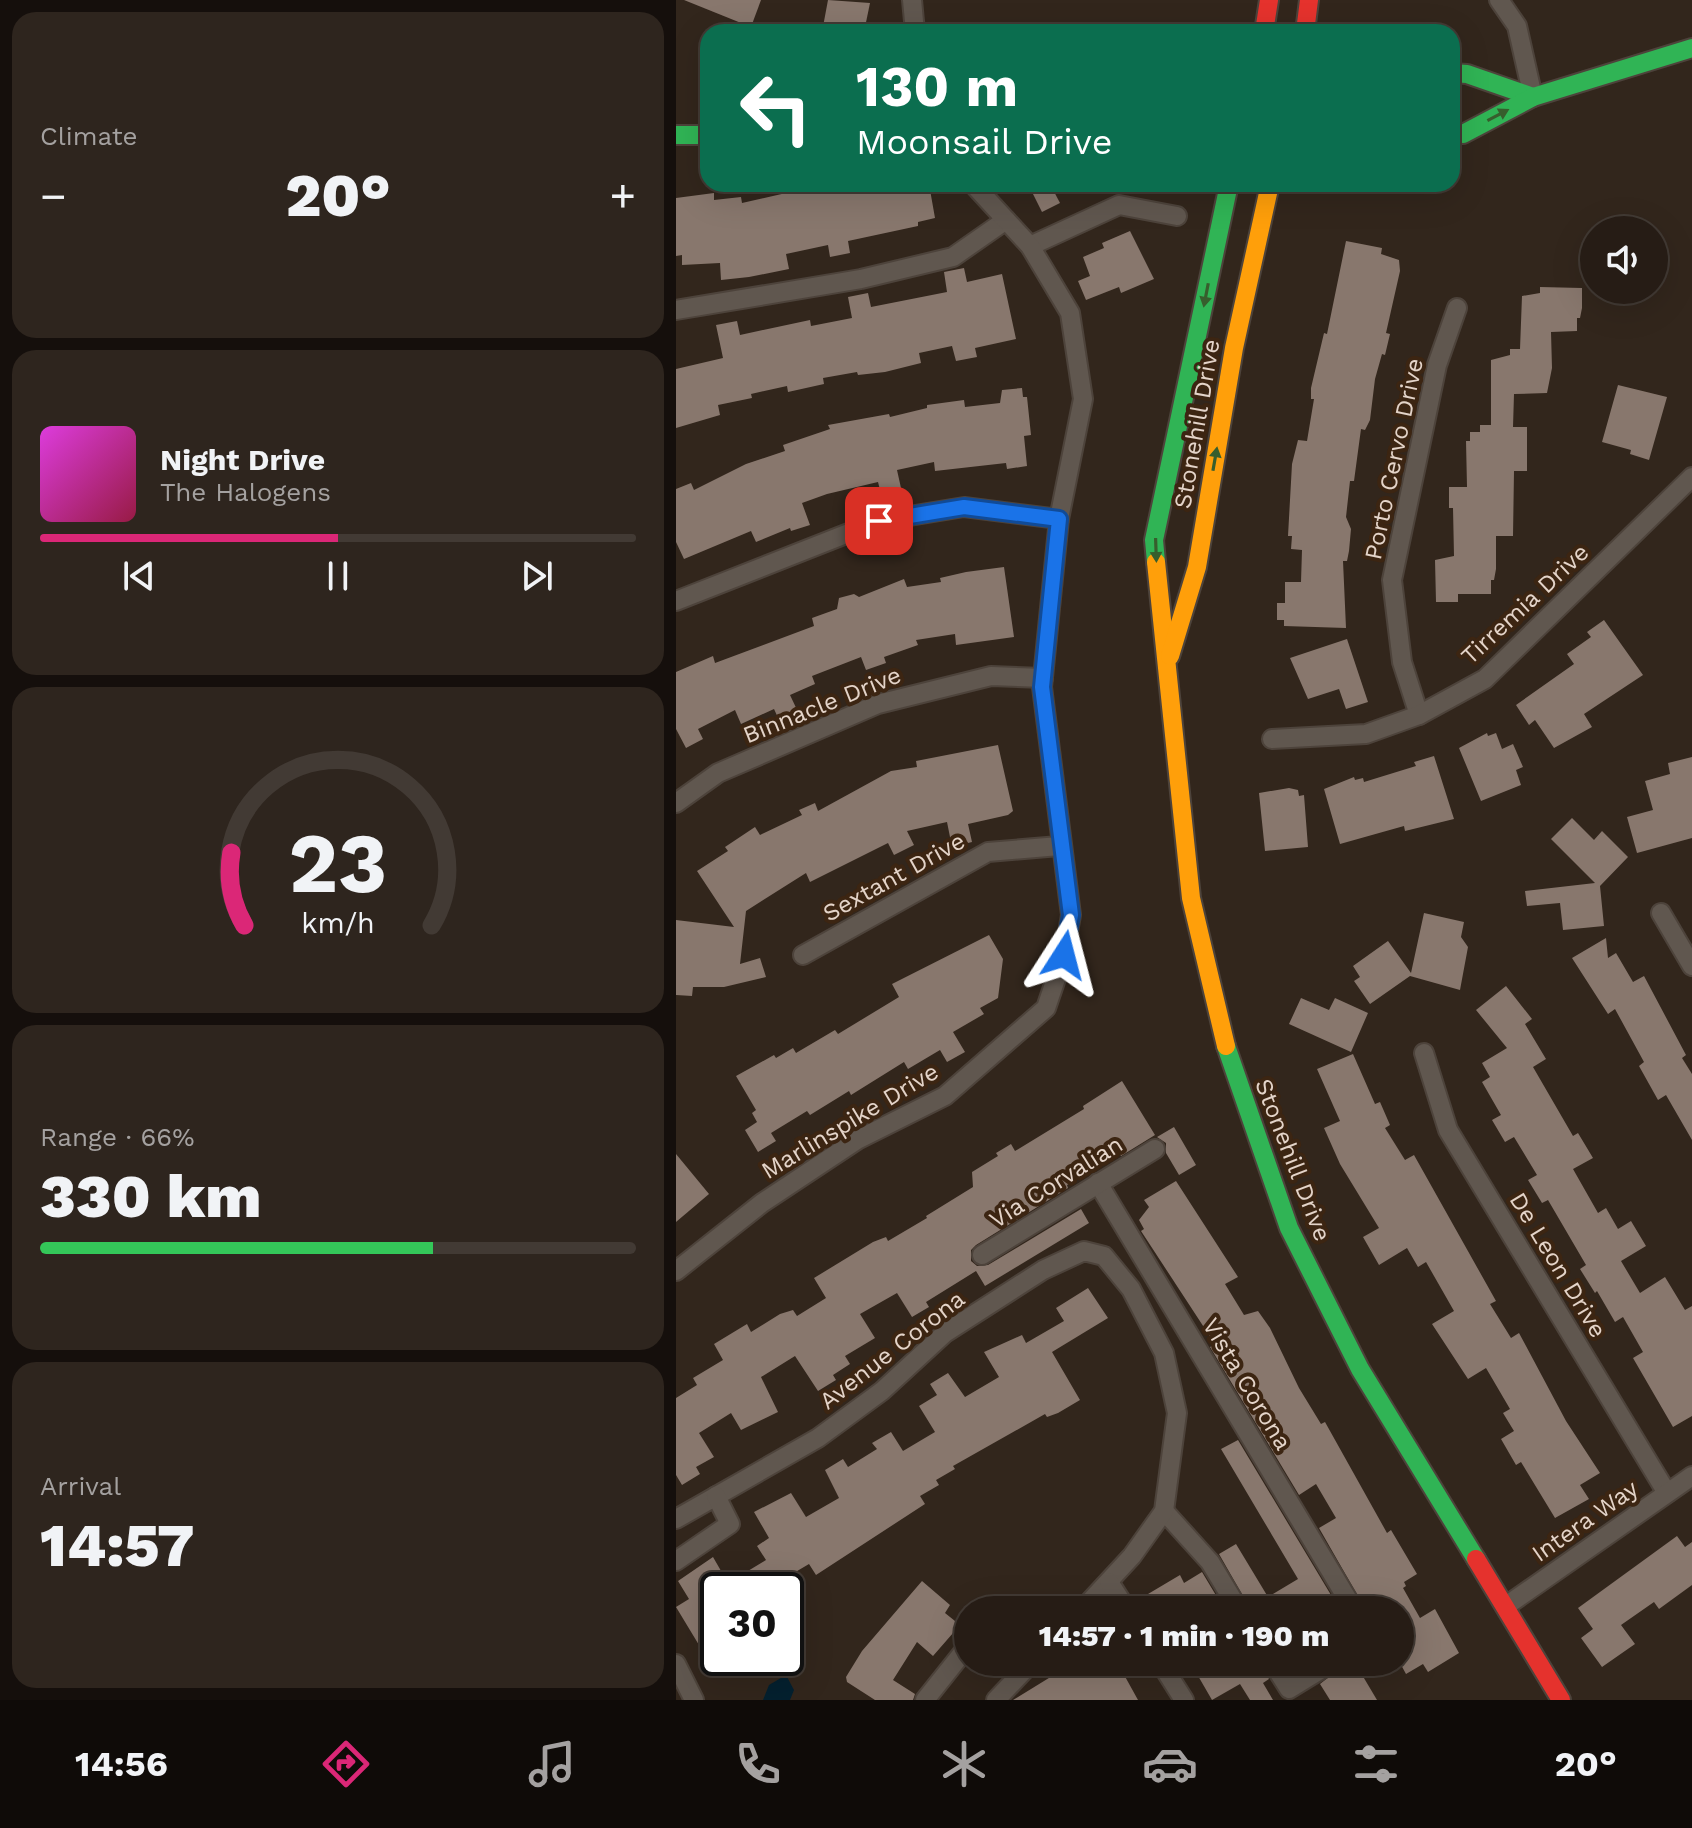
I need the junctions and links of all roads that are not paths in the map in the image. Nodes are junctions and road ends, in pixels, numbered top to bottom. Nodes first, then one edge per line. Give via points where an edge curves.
1 (912, 0) edge
2 (1269, 0) edge
3 (1309, 0) edge
4 (1499, 0) edge
5 (914, 24) edge
6 (1265, 24) edge
7 (1306, 24) edge
8 (1692, 48) edge
9 (1460, 74) edge
10 (1533, 97) junction
11 (1460, 133) edge
12 (676, 135) edge
13 (700, 135) edge
14 (980, 192) edge
15 (1227, 192) edge
16 (1268, 192) edge
17 (1177, 216) dead end
18 (1006, 220) junction
19 (1030, 246) junction
20 (1457, 308) dead end
21 (676, 310) edge
22 (1692, 477) edge
23 (1059, 519) junction
24 (676, 601) edge
25 (1165, 671) junction
26 (1043, 678) junction
27 (1419, 715) junction
28 (1272, 739) dead end
29 (676, 803) edge
30 (1059, 846) junction
31 (1661, 913) dead end
32 (803, 955) dead end
33 (1692, 966) edge
34 (1424, 1053) dead end
35 (1155, 1149) dead end
36 (1098, 1183) junction
37 (982, 1255) dead end
38 (676, 1271) edge
39 (1154, 1275) junction
40 (1131, 1289) junction
41 (1692, 1476) edge
42 (1667, 1493) junction
43 (716, 1496) junction
44 (1164, 1511) junction
45 (676, 1519) edge
46 (676, 1561) edge
47 (1109, 1582) junction
48 (1096, 1596) edge
49 (1118, 1596) edge
50 (1231, 1596) edge
51 (1346, 1596) edge
52 (1506, 1606) junction
53 (676, 1664) edge
54 (954, 1664) edge
55 (1019, 1676) edge
56 (1169, 1676) edge
57 (1281, 1676) edge
58 (1310, 1676) edge
59 (694, 1700) edge
60 (925, 1700) edge
61 (996, 1700) edge
62 (1184, 1700) edge
63 (1561, 1700) edge

1 - 5 street
2 - 6 main road
3 - 7 main road
4 - 10 street via 1517,26
8 - 10 main road
9 - 10 main road
11 -> 10 main road
12 - 13 main road
14 - 18 street
15 -> 25 main road, Stonehill Drive via 1154,540
25 -> 16 main road, Stonehill Drive via 1197,567 1234,348
17 - 19 street via 1119,205
18 - 19 street
18 - 21 street via 953,257 861,279
19 - 23 street via 1070,313 1083,399
20 - 27 street, Porto Cervo Drive via 1437,365 1392,580 1402,662
22 - 27 street, Tirremia Drive via 1485,679
23 - 24 street via 964,507 879,521
23 - 26 street
25 - 52 main road, Stonehill Drive via 1191,898 1230,1062 1289,1228 1360,1369
26 - 29 street, Binnacle Drive via 991,676 878,704 718,773
26 - 30 street
27 - 28 street, Tirremia Drive via 1366,734
30 - 32 street, Sextant Drive via 988,852
30 - 38 street, Marlinspike Drive via 1071,915 1046,1008 945,1096 857,1140 762,1203
31 - 33 street
34 - 42 street, De Leon Drive via 1448,1130
35 - 36 street, Via Corvalian
36 - 37 street, Via Corvalian
36 - 39 street, Vista Corona
39 - 40 street
39 - 51 street, Vista Corona
40 - 43 street, Avenue Corona via 1104,1256 1084,1251 1043,1270 945,1333 882,1391 818,1438
40 - 44 street, Avenue Corona via 1164,1353 1177,1413
41 - 42 street, Intera Way
42 - 52 street, Intera Way
43 - 45 street, Avenue Corona
43 - 46 street via 730,1524
44 - 47 street
44 - 50 street via 1210,1562
47 - 48 street
47 - 49 street
52 - 63 main road, Stonehill Drive
53 - 59 street
54 - 60 street
55 - 61 street
56 - 62 street
57 - 58 street via 1289,1689

